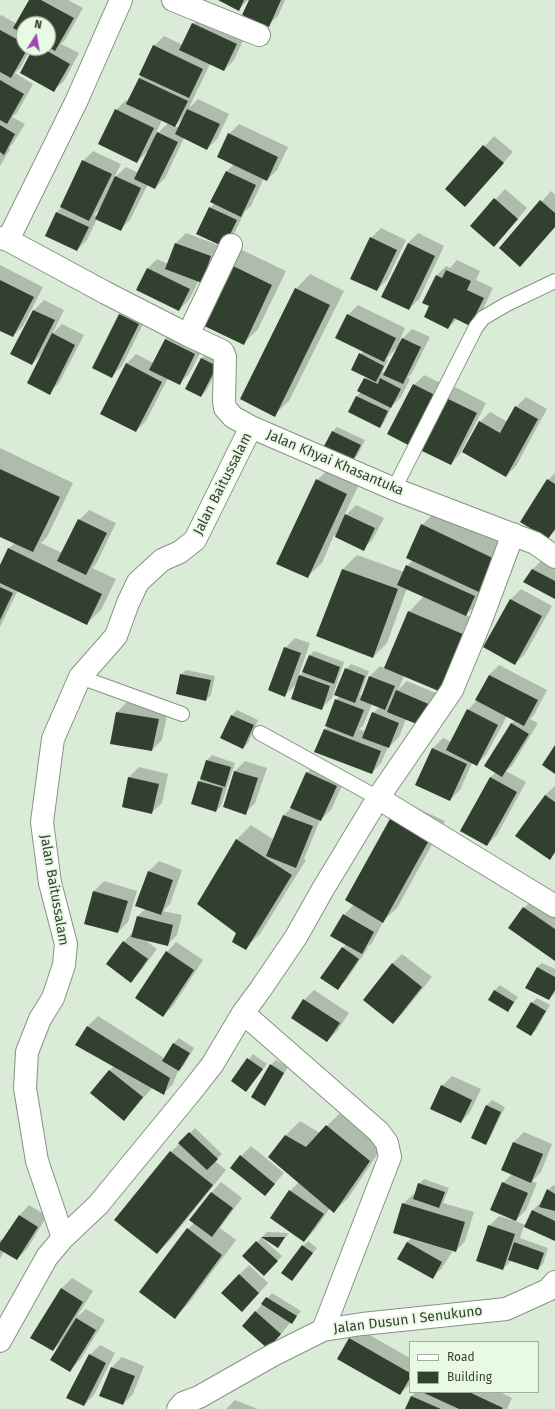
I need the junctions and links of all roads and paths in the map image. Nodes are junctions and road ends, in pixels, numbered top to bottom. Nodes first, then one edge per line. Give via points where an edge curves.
1 (121, 0) edge
2 (173, 0) edge
3 (259, 36) dead end
4 (4, 239) edge
5 (231, 245) dead end
6 (555, 281) edge
7 (188, 335) junction
8 (251, 427) junction
9 (394, 489) junction
10 (513, 534) junction
11 (555, 557) edge
12 (80, 677) junction
13 (182, 714) dead end
14 (260, 733) dead end
15 (378, 798) junction
16 (555, 906) edge
17 (243, 1013) junction
18 (63, 1238) junction
19 (555, 1282) edge
20 (323, 1330) junction
21 (0, 1341) edge
22 (178, 1409) edge

1 - 4 street via 76,102
2 - 3 street
4 - 7 street, Jalan Khyai Khasantuka
5 - 7 street
6 - 9 lane via 507,304 483,318 476,327
7 - 8 street, Jalan Khyai Khasantuka via 223,352 226,408 233,417
8 - 9 street, Jalan Khyai Khasantuka
8 - 12 street, Jalan Baitussalam via 195,540 180,552 162,560 138,582 116,636
9 - 10 street, Jalan Khyai Khasantuka
10 - 11 street, Jalan Khyai Khasantuka via 536,543
10 - 15 street via 452,690
12 - 13 lane
12 - 18 street, Jalan Baitussalam via 53,739 42,822 50,883 66,944 64,965 53,998 40,1019 27,1052 25,1088 37,1161
14 - 15 lane
15 - 16 street
15 - 17 street via 296,937
17 - 18 street via 212,1065 190,1093 98,1205
17 - 20 street via 379,1132 387,1143 390,1158
18 - 21 street via 47,1257
19 - 20 street, Jalan Dusun I Senukuno via 548,1290 506,1309
20 - 22 street, Jalan Dusun I Senukuno via 199,1397 183,1403

